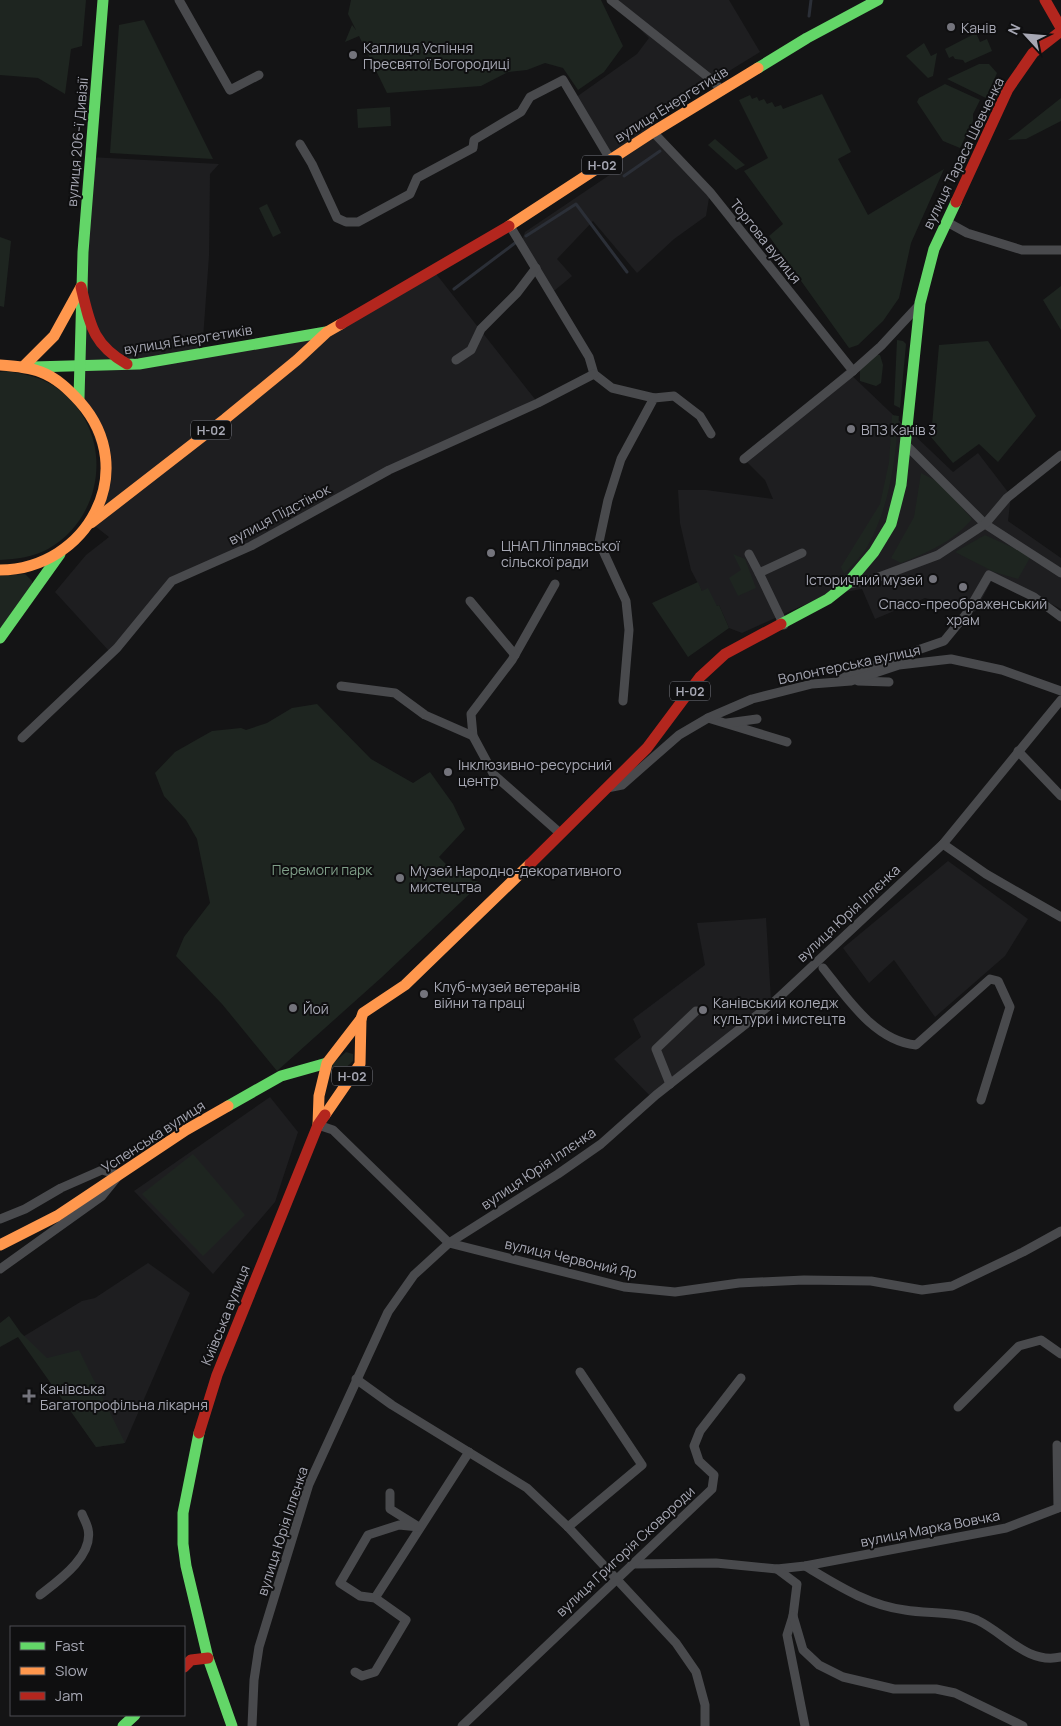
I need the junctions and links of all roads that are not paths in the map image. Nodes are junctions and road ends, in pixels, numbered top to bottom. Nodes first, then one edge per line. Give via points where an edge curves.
1 (103, 0) edge
2 (179, 0) edge
3 (611, 0) edge
4 (878, 0) edge
5 (1045, 0) edge
6 (1061, 29) edge
7 (259, 76) dead end
8 (722, 91) junction
9 (653, 132) junction
10 (300, 144) dead end
11 (610, 159) junction
12 (946, 222) junction
13 (510, 226) junction
14 (1061, 250) edge
15 (536, 268) junction
16 (81, 288) junction
17 (920, 304) junction
18 (327, 332) junction
19 (456, 360) dead end
20 (128, 364) junction
21 (0, 365) edge
22 (82, 366) junction
23 (23, 367) junction
24 (854, 371) junction
25 (594, 374) junction
26 (79, 398) junction
27 (654, 398) junction
28 (711, 434) dead end
29 (906, 445) junction
30 (744, 459) dead end
31 (1059, 460) edge
32 (91, 523) junction
33 (985, 524) junction
34 (802, 553) dead end
35 (60, 554) junction
36 (749, 554) dead end
37 (0, 570) edge
38 (759, 573) junction
39 (1061, 573) edge
40 (555, 584) dead end
41 (847, 584) junction
42 (470, 601) dead end
43 (1061, 617) edge
44 (784, 625) junction
45 (0, 638) edge
46 (515, 655) junction
47 (851, 680) junction
48 (836, 682) junction
49 (889, 682) dead end
50 (341, 686) dead end
51 (1061, 691) edge
52 (1061, 700) edge
53 (623, 702) dead end
54 (708, 718) junction
55 (757, 719) dead end
56 (724, 723) junction
57 (473, 736) junction
58 (22, 738) dead end
59 (786, 742) dead end
60 (1018, 751) junction
61 (607, 788) junction
62 (1061, 796) edge
63 (561, 834) junction
64 (943, 844) junction
65 (1061, 917) edge
66 (823, 968) dead end
67 (696, 1011) dead end
68 (361, 1019) junction
69 (327, 1063) junction
70 (670, 1084) junction
71 (981, 1100) dead end
72 (318, 1125) junction
73 (119, 1175) junction
74 (0, 1219) edge
75 (1061, 1231) edge
76 (448, 1243) junction
77 (0, 1245) edge
78 (0, 1269) edge
79 (1061, 1354) edge
80 (580, 1372) dead end
81 (741, 1378) dead end
82 (356, 1379) junction
83 (958, 1407) dead end
84 (1057, 1445) dead end
85 (469, 1452) junction
86 (390, 1492) dead end
87 (1060, 1506) edge
88 (82, 1514) dead end
89 (419, 1527) junction
90 (568, 1527) junction
91 (632, 1564) junction
92 (805, 1566) junction
93 (777, 1569) junction
94 (615, 1580) junction
95 (40, 1595) dead end
96 (375, 1598) junction
97 (793, 1616) junction
98 (1061, 1657) edge
99 (208, 1658) junction
100 (185, 1666) edge
101 (355, 1672) dead end
102 (134, 1716) edge
103 (123, 1726) edge
104 (232, 1726) edge
105 (252, 1726) edge
106 (462, 1726) edge
107 (705, 1726) edge
108 (805, 1726) edge
109 (1023, 1726) edge

1 - 16 main road, вулиця 206-ї Дивізії
2 - 7 street via 230,90
3 - 8 street
4 - 8 main road, вулиця Енергетиків / Н-02 via 806,38
5 - 6 main road, Н-02
6 - 12 main road, вулиця Тараса Шевченка / Н-02 via 1033,53 1008,89
8 - 9 main road, вулиця Енергетиків / Н-02
9 - 11 main road, вулиця Енергетиків / Н-02
9 - 24 street, Торгова вулиця via 710,192
10 - 11 street via 337,218 358,222 410,194 417,178 473,148 474,140 521,112 530,97 563,80
11 - 13 main road, вулиця Енергетиків / Н-02
12 - 14 street via 1022,250
12 - 17 main road, вулиця Тараса Шевченка / Н-02 via 934,249
13 - 15 street
13 - 18 main road, вулиця Енергетиків / Н-02
15 - 19 street via 517,293 481,329 471,350
15 - 25 street via 589,357
16 - 20 main road via 93,334 107,354
16 - 22 main road, вулиця 206-ї Дивізії
16 - 23 main road, вулиця 206-ї Дивізії via 54,336
17 - 24 street, вулиця Тараса Шевченка
17 - 29 main road, вулиця Тараса Шевченка / Н-02
18 - 20 main road, вулиця Енергетиків / Н-02 via 186,358
18 - 32 main road, вулиця Енергетиків / Н-02 via 297,360
20 - 22 main road, вулиця Енергетиків / Н-02
21 - 23 main road, Н-02
22 - 23 main road, вулиця Енергетиків / Н-02
22 - 26 main road, вулиця 206-ї Дивізії
23 - 26 main road, Н-02 via 54,378
24 - 30 street, вулиця Тараса Шевченка
25 - 27 street via 612,388
25 - 58 street, вулиця Підстінок via 389,470 251,546 172,581 117,648
26 - 32 main road, Н-02 via 99,427 107,471 101,500
27 - 28 street via 674,396 700,416
27 - 53 street via 621,460 599,542 626,601 629,630
29 - 33 street
29 - 41 main road, вулиця Тараса Шевченка / Н-02 via 901,485 890,524 874,552
31 - 33 street via 1007,498
32 - 35 main road, Н-02
33 - 39 street
33 - 41 street via 938,555 871,580
34 - 38 street
35 - 37 main road, Н-02 via 38,565
35 - 45 main road
36 - 38 street
38 - 44 street
40 - 46 street
41 - 44 main road, Н-02
42 - 46 street
43 - 48 street via 1034,597 989,575 967,613 944,641 854,672
44 - 61 main road, Н-02 via 724,654 700,677 647,748
46 - 57 street via 471,714
47 - 48 street, Волонтерська вулиця
47 - 49 street
47 - 51 street, Волонтерська вулиця via 899,665 951,659 1002,670
48 - 54 street, Волонтерська вулиця via 812,684 752,699
50 - 57 street via 395,693 425,715
52 - 60 street, вулиця Юрія Іллєнка
54 - 56 street
54 - 61 street, Волонтерська вулиця via 678,735 622,785
55 - 56 street
56 - 59 street
57 - 63 street via 494,775
60 - 62 street
60 - 64 street, вулиця Юрія Іллєнка
61 - 63 main road, Н-02
63 - 68 main road, Н-02 via 405,984 363,1014
64 - 65 street via 986,874
64 - 70 street, вулиця Юрія Іллєнка via 775,1002
66 - 71 street via 863,1017 900,1043 916,1045 990,979 998,982 1010,1006
67 - 70 street via 656,1049
68 - 69 main road, Н-02
68 - 72 main road, Київська вулиця / Н-02 via 360,1064
69 - 72 main road, Київська вулиця / Н-02 via 319,1096
69 - 73 main road, Успенська вулиця via 269,1082 186,1130
70 - 76 street, вулиця Юрія Іллєнка via 601,1144
72 - 76 street via 334,1130
72 - 99 main road, Київська вулиця / Н-02 via 217,1375 198,1436 183,1514 183,1544
73 - 74 street via 102,1170
73 - 77 main road, Успенська вулиця via 57,1216
73 - 78 street via 102,1196
75 - 76 street, вулиця Червоний Яр via 952,1286 922,1290 871,1280 739,1283 675,1292 641,1289
76 - 82 street, вулиця Юрія Іллєнка via 414,1275 388,1312
79 - 83 street via 1041,1340 1019,1346
80 - 90 street via 642,1465
81 - 91 street, вулиця Григорія Сковороди via 700,1431 694,1446 699,1461 714,1475 712,1488
82 - 85 street via 392,1406
82 - 105 street, вулиця Юрія Іллєнка via 309,1484 295,1525 259,1647
84 - 87 street, вулиця Марка Вовчка
85 - 89 street
85 - 90 street via 527,1488
86 - 89 street via 390,1509
87 - 92 street, вулиця Марка Вовчка via 1006,1528
88 - 95 street via 88,1530 84,1554
89 - 96 street
89 - 96 street via 399,1525 368,1534 340,1583 360,1596
90 - 94 street
91 - 93 street, вулиця Марка Вовчка via 716,1563
91 - 94 street, вулиця Григорія Сковороди
92 - 93 street, вулиця Марка Вовчка
92 - 98 street via 852,1594 880,1606 976,1620 1028,1654 1049,1660
93 - 97 street via 797,1584
94 - 106 street, вулиця Григорія Сковороди
94 - 107 street via 676,1643 696,1672 705,1705
96 - 101 street via 406,1620 374,1672 362,1676
97 - 108 street via 787,1635
97 - 109 street via 803,1650 819,1665 843,1677 894,1689 936,1689 955,1693
99 - 100 main road via 191,1660
99 - 104 main road, Київська вулиця / Н-02
102 - 103 main road

